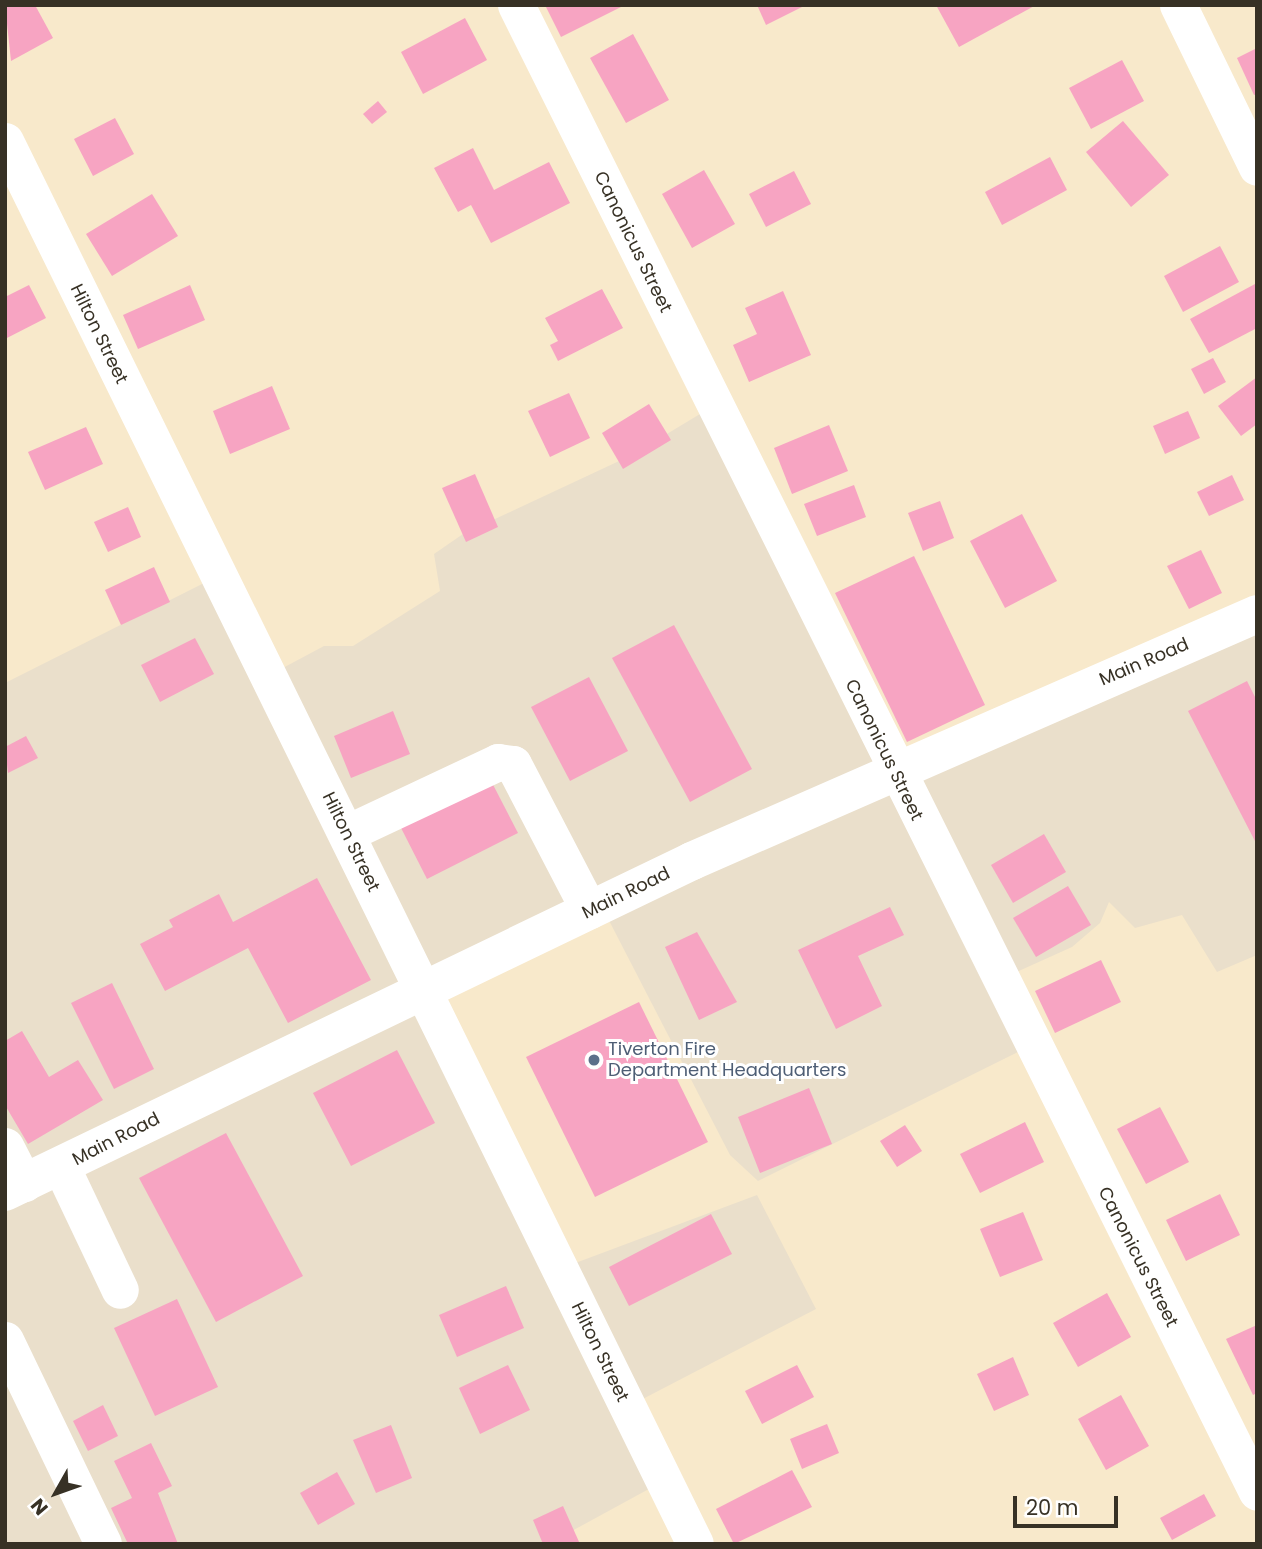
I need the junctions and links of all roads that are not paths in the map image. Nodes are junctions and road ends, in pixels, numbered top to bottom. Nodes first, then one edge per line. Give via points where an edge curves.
1 (516, 5) edge
2 (1178, 5) edge
3 (5, 141) edge
4 (1257, 167) edge
5 (1257, 614) edge
6 (894, 770) junction
7 (347, 833) junction
8 (589, 911) junction
9 (423, 987) junction
10 (5, 1146) edge
11 (61, 1166) junction
12 (15, 1187) edge
13 (120, 1290) dead end
14 (5, 1340) edge
15 (1255, 1483) edge
16 (103, 1544) edge
17 (695, 1544) edge

1 - 6 street, Canonicus Street
2 - 4 street
3 - 7 street, Hilton Street
5 - 6 main road, Main Road
6 - 8 main road, Main Road
6 - 15 street, Canonicus Street
7 - 8 street via 498,762 513,764
7 - 9 street, Hilton Street
8 - 9 main road, Main Road
9 - 11 main road, Main Road
9 - 17 street, Hilton Street
10 - 12 street
11 - 12 main road, Main Road
11 - 13 street
14 - 16 street

